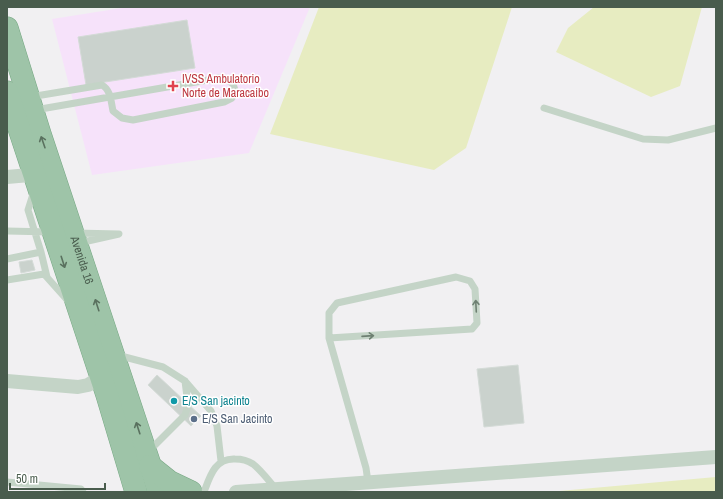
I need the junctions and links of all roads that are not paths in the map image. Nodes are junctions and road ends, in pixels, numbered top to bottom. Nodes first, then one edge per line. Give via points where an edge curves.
1 (7, 28) edge
2 (7, 92) edge
3 (110, 96) junction
4 (31, 104) junction
5 (544, 108) dead end
6 (716, 128) edge
7 (7, 177) edge
8 (41, 177) junction
9 (7, 231) edge
10 (68, 236) junction
11 (41, 252) junction
12 (7, 259) edge
13 (47, 277) junction
14 (7, 280) edge
15 (80, 314) junction
16 (329, 338) junction
17 (113, 354) junction
18 (101, 377) junction
19 (7, 381) edge
20 (185, 381) junction
21 (716, 456) edge
22 (148, 460) junction
23 (221, 461) junction
24 (7, 482) edge
25 (368, 482) junction
26 (134, 489) edge
27 (276, 489) junction
28 (83, 492) edge
29 (159, 492) edge
30 (191, 492) edge
31 (204, 492) edge
32 (236, 492) edge

1 - 4 highway, Avenida 16
2 - 8 highway, Avenida 16
3 - 3 lane via 218,78 230,81 234,84 235,90 232,98 224,102 133,120 122,118 113,111
3 - 4 lane
3 - 4 lane via 102,85
8 -> 4 highway, Avenida 16
5 - 6 lane via 643,139 668,140
7 - 8 street
8 - 10 highway, Avenida 16
8 - 11 lane via 28,210
8 -> 15 highway, Avenida 16
9 - 10 lane
10 - 10 lane via 119,234
17 -> 10 highway, Avenida 16
11 - 12 lane
11 - 13 lane
13 - 14 lane via 39,274
13 - 15 lane
15 - 18 highway, Avenida 16
16 -> 16 lane via 472,329 477,323 475,289 470,281 456,277 337,303 329,313
16 - 25 lane
17 - 20 lane via 163,367
22 -> 17 highway, Avenida 16
18 - 19 street via 88,385 78,387
18 - 26 highway, Avenida 16
20 - 22 lane via 188,405 185,415
20 - 23 lane via 211,411 217,426
21 - 25 street
22 - 29 highway, Avenida 16
22 - 30 highway via 170,482
23 - 27 lane via 228,458 242,459 253,464
23 - 31 lane via 209,478
24 - 28 lane via 81,489
25 - 27 street
27 - 32 street

